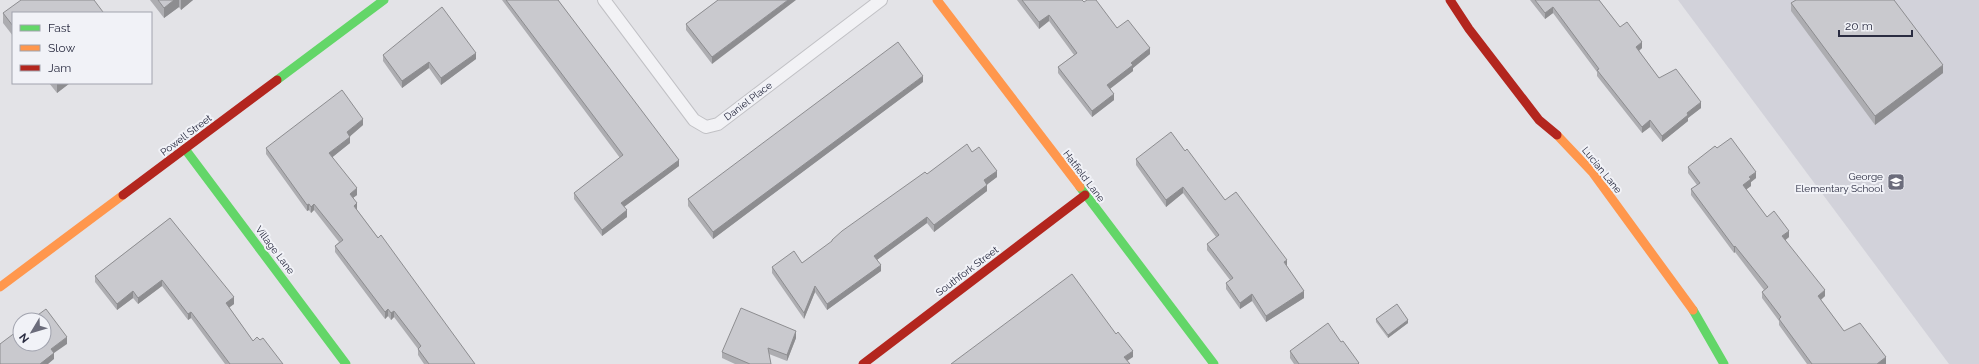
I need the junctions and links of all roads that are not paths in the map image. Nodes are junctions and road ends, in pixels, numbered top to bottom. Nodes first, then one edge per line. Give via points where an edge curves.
1 (384, 0) edge
2 (604, 0) edge
3 (881, 0) edge
4 (937, 0) edge
5 (1450, 0) edge
6 (185, 149) junction
7 (1085, 195) junction
8 (0, 287) edge
9 (346, 364) edge
10 (863, 364) edge
11 (1214, 364) edge
12 (1724, 364) edge

1 - 6 street, Powell Street
2 - 3 lane, Daniel Place via 694,120 706,127 718,124
4 - 7 street, Hatfield Lane
5 - 12 street, Lucian Lane via 1469,29 1539,120 1593,173 1681,292
6 - 8 street, Powell Street
6 - 9 street, Village Lane
7 - 10 street, Southfork Street
7 - 11 street, Hatfield Lane

